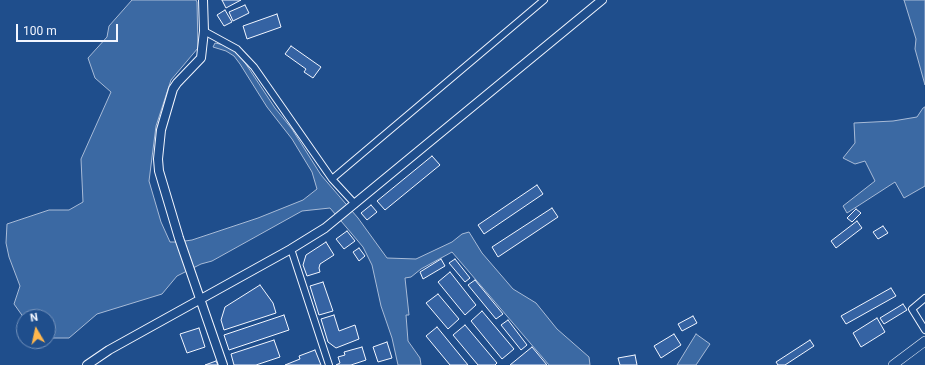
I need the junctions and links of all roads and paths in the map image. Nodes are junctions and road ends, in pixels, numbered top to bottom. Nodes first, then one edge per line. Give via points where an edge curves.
1 (203, 0) edge
2 (544, 0) edge
3 (602, 0) edge
4 (204, 31) junction
5 (332, 179) junction
6 (355, 204) junction
7 (291, 249) junction
8 (925, 298) edge
9 (201, 300) junction
10 (925, 330) edge
11 (925, 341) edge
12 (87, 365) edge
13 (223, 365) edge
14 (329, 365) edge
15 (893, 365) edge

1 - 4 street
2 - 5 street
3 - 6 street
4 - 5 street via 237,49 254,67
4 - 9 street via 201,58 173,89 161,130 158,159 159,171 179,238
5 - 6 street
6 - 7 street
7 - 9 street
7 - 14 street
8 - 10 street via 912,309
9 - 12 street via 109,350
9 - 13 street
11 - 15 main road

